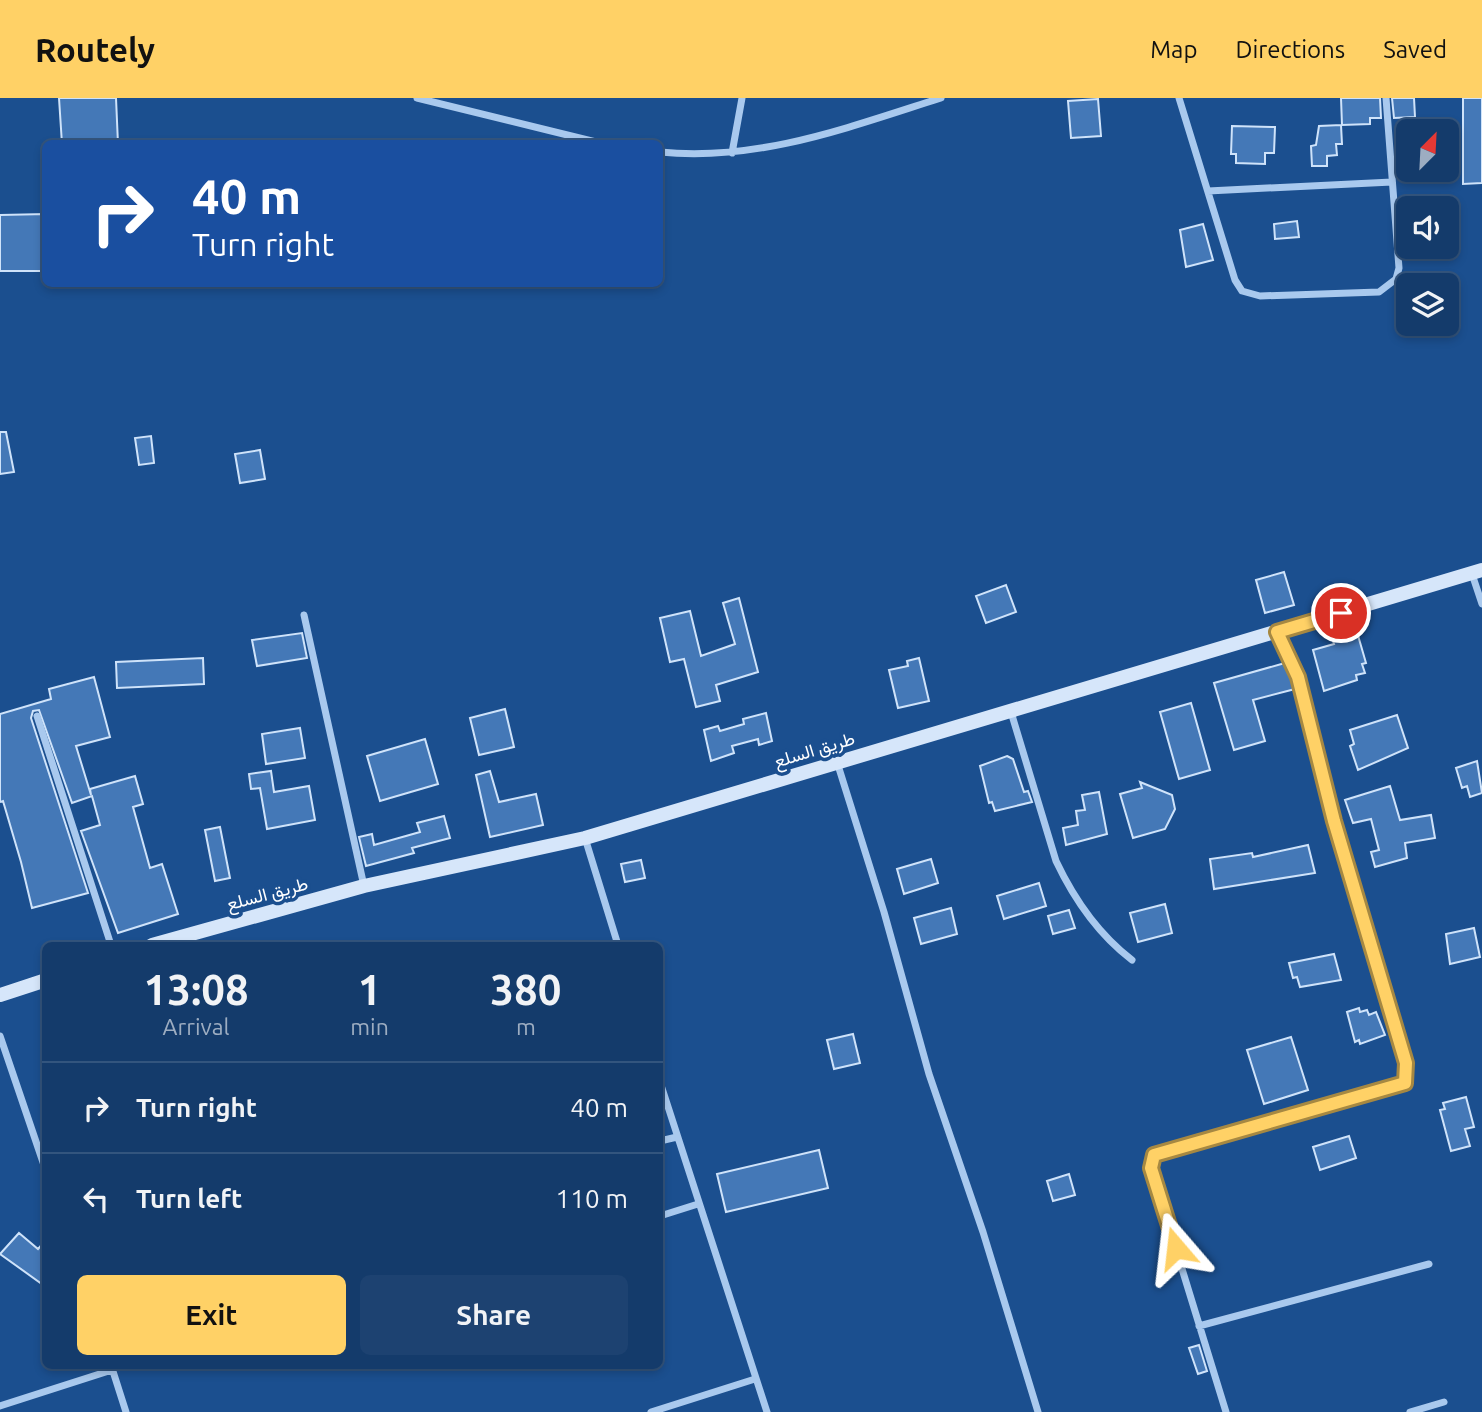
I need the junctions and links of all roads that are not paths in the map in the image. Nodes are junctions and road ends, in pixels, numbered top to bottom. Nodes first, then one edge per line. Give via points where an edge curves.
1 (417, 98) edge
2 (742, 98) edge
3 (941, 98) edge
4 (1179, 98) edge
5 (1386, 98) edge
6 (588, 140) edge
7 (663, 152) edge
8 (732, 153) junction
9 (1392, 182) junction
10 (1208, 191) junction
11 (1477, 571) edge
12 (1482, 604) edge
13 (304, 615) dead end
14 (1277, 632) junction
15 (1011, 712) junction
16 (37, 716) dead end
17 (837, 761) junction
18 (585, 838) junction
19 (363, 886) junction
20 (110, 942) edge
21 (163, 942) edge
22 (617, 942) edge
23 (1132, 960) dead end
24 (42, 981) edge
25 (0, 995) edge
26 (0, 1036) edge
27 (663, 1092) edge
28 (677, 1137) junction
29 (663, 1140) edge
30 (42, 1159) edge
31 (698, 1204) junction
32 (663, 1215) edge
33 (1429, 1264) dead end
34 (1199, 1326) junction
35 (109, 1369) edge
36 (112, 1369) edge
37 (755, 1379) junction
38 (1444, 1402) dead end
39 (0, 1406) edge
40 (126, 1412) edge
41 (651, 1412) edge
42 (767, 1412) edge
43 (1038, 1412) edge
44 (1226, 1412) edge
45 (1410, 1412) edge

1 - 6 street
2 - 8 street
3 - 8 street via 793,144
4 - 10 street
5 - 9 street
7 - 8 street
9 - 10 street
9 - 10 street via 1399,268 1396,279 1379,292 1260,296 1242,291
11 - 12 street
11 - 14 street, طريق السلع
13 - 19 street
14 - 15 street, طريق السلع
14 - 34 street via 1298,677 1406,1075 1401,1086 1154,1155 1151,1168
15 - 17 street, طريق السلع
15 - 23 street via 1056,861 1109,942
16 - 20 street
17 - 18 street, طريق السلع
17 - 43 street via 929,1074
18 - 19 street, طريق السلع
18 - 22 street
19 - 21 street, طريق السلع
24 - 25 street
26 - 30 street
27 - 28 street
28 - 29 street
28 - 31 street
31 - 32 street
31 - 37 street
33 - 34 street
34 - 44 street
35 - 39 street
36 - 40 street
37 - 41 street
37 - 42 street
38 - 45 street

